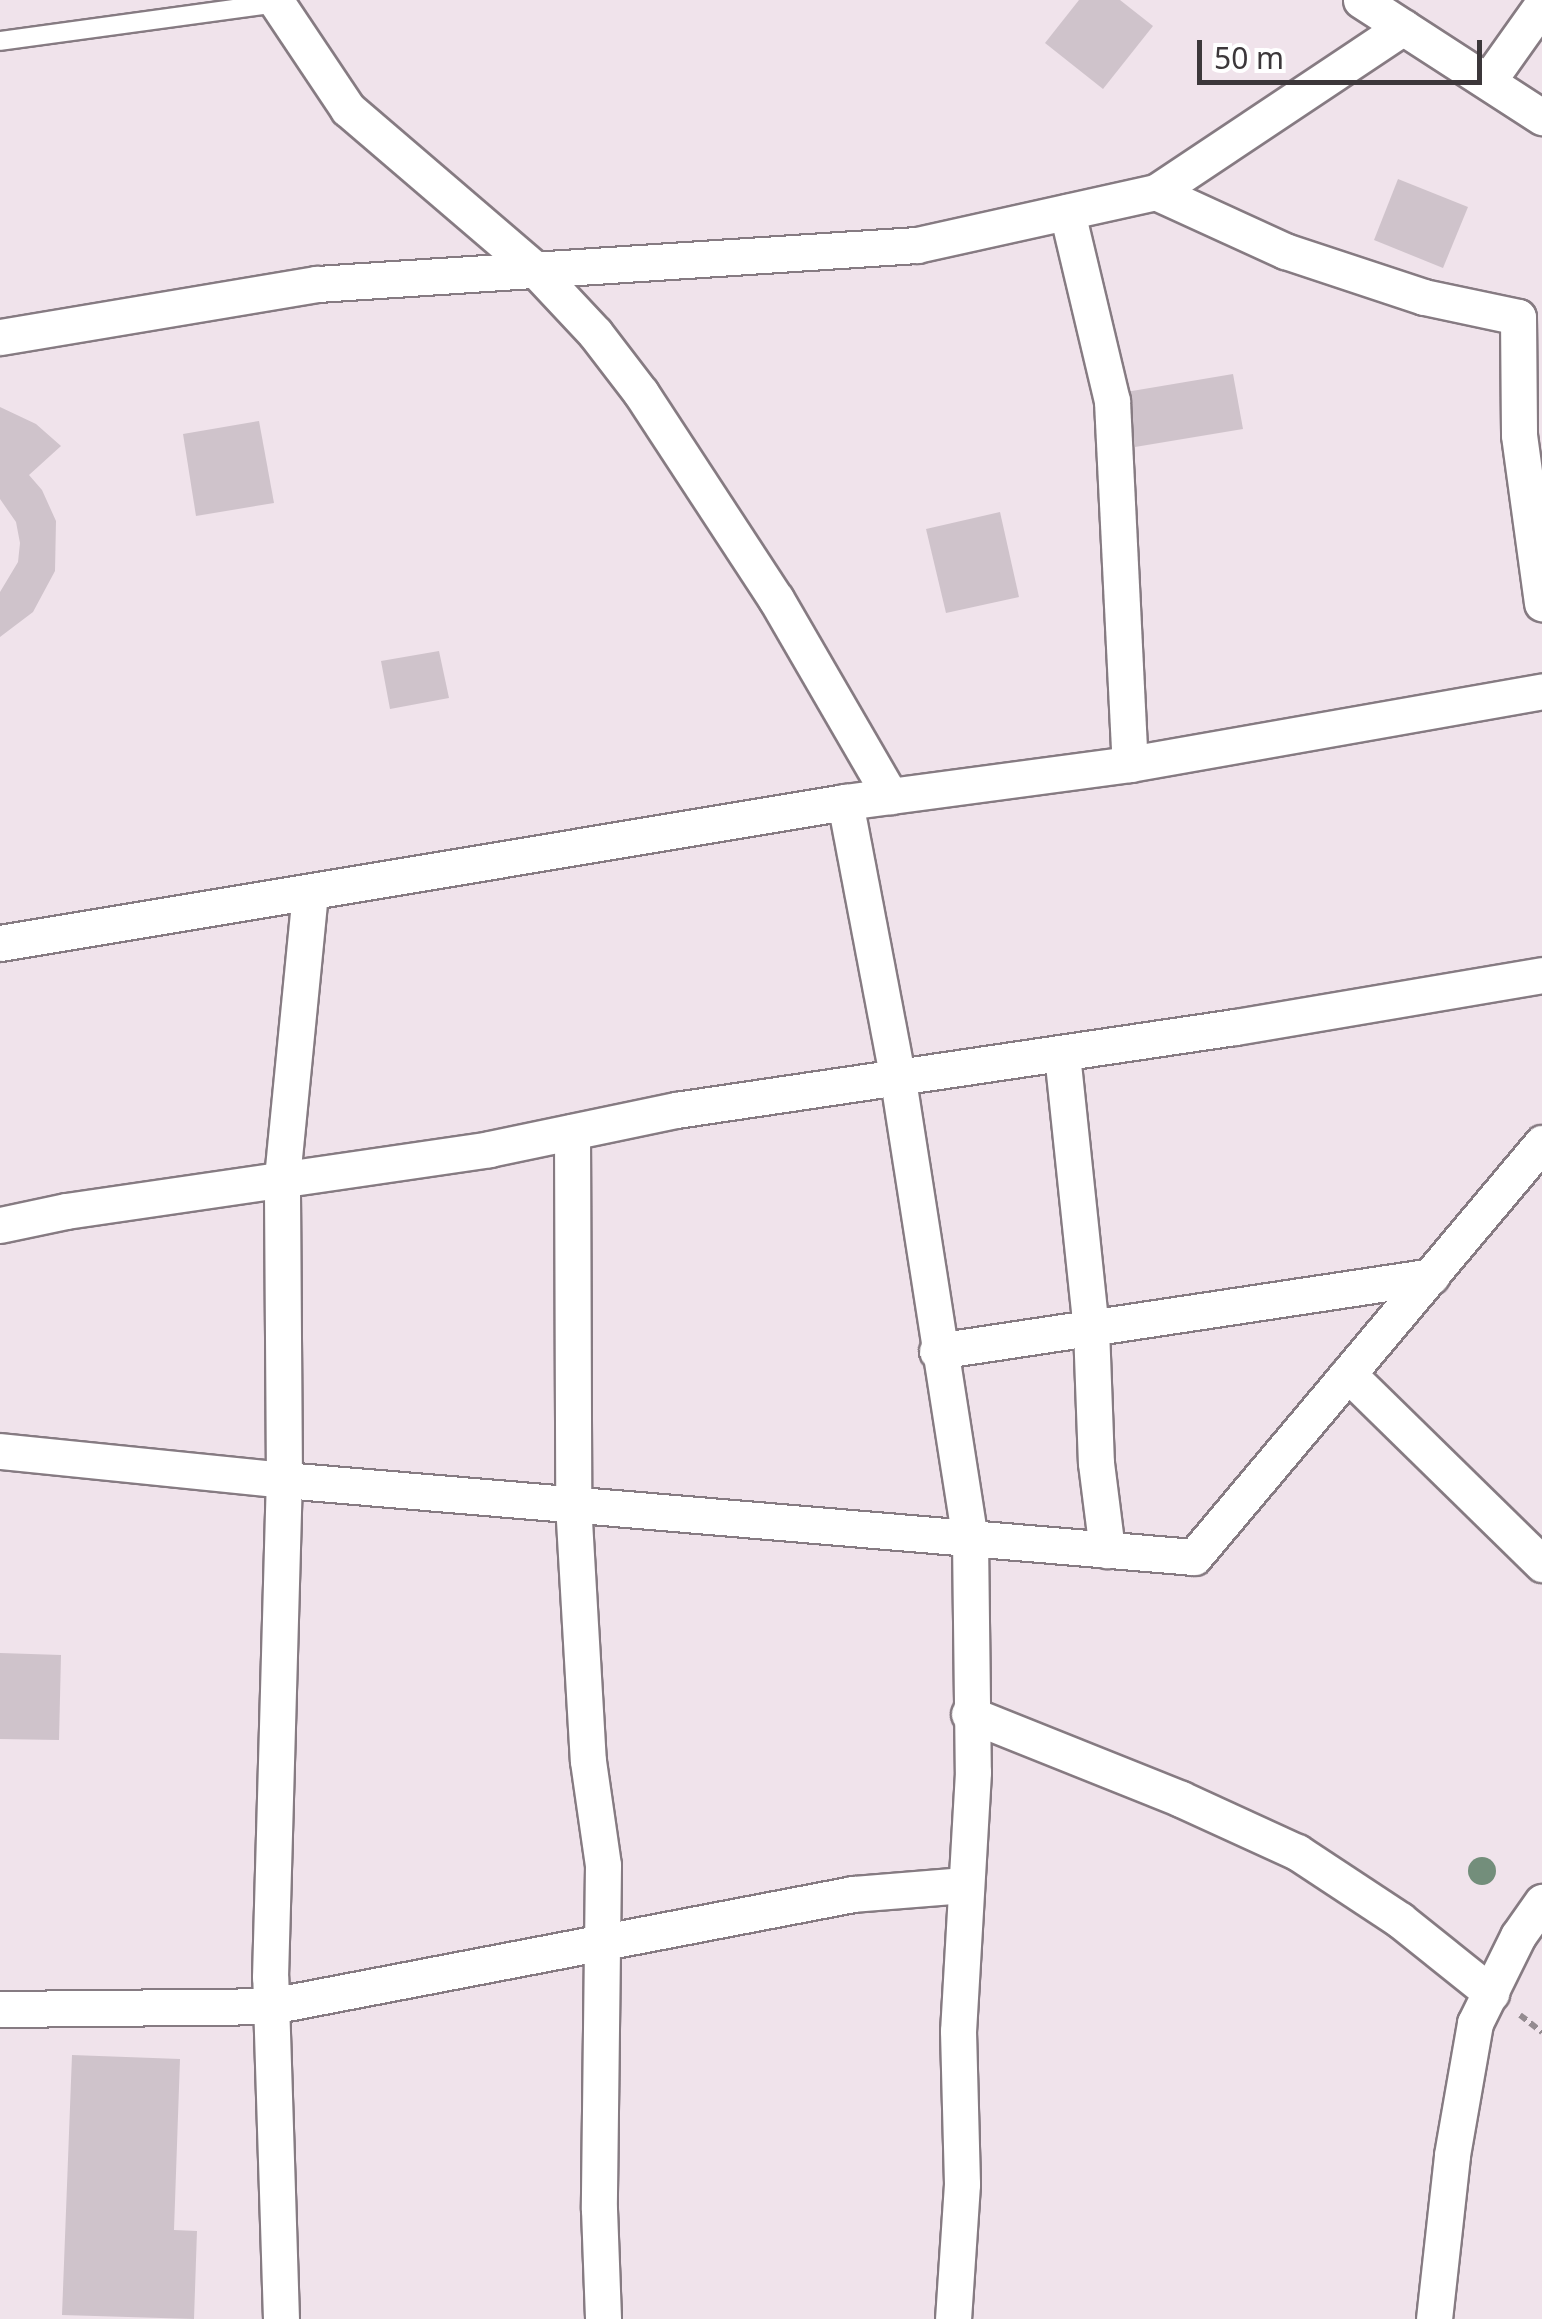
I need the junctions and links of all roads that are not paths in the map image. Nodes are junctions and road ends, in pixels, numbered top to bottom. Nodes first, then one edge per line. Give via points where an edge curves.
1 (1361, 0) edge
2 (276, 2) edge
3 (1542, 5) edge
4 (1404, 26) junction
5 (0, 42) edge
6 (1488, 81) junction
7 (1542, 117) edge
8 (1156, 192) junction
9 (1067, 212) junction
10 (535, 269) junction
11 (0, 338) edge
12 (1542, 603) edge
13 (1542, 691) edge
14 (1130, 764) junction
15 (890, 796) junction
16 (845, 802) junction
17 (310, 893) junction
18 (0, 943) edge
19 (1542, 975) edge
20 (1062, 1054) junction
21 (898, 1080) junction
22 (572, 1132) junction
23 (1540, 1151) edge
24 (282, 1178) junction
25 (0, 1224) edge
26 (1430, 1276) junction
27 (1090, 1328) junction
28 (937, 1351) junction
29 (1348, 1374) junction
30 (0, 1451) edge
31 (284, 1480) junction
32 (574, 1503) junction
33 (970, 1540) junction
34 (1107, 1550) junction
35 (1542, 1564) edge
36 (969, 1714) junction
37 (966, 1885) junction
38 (1542, 1902) edge
39 (605, 1944) junction
40 (1491, 1992) junction
41 (270, 2006) junction
42 (0, 2008) edge
43 (282, 2319) edge
44 (603, 2319) edge
45 (953, 2319) edge
46 (1434, 2319) edge

1 - 4 street
2 - 5 lane
2 - 10 street via 348,109
3 - 6 street
4 - 6 street
4 - 8 street
6 - 7 street
8 - 9 street
8 - 12 street via 1285,251 1424,297 1518,317 1519,436
9 - 10 street via 917,246
9 - 14 street via 1112,401
10 - 11 street via 317,284
10 - 15 street via 641,393 776,599
13 - 14 street
14 - 15 street
15 - 16 street
16 - 17 street
16 - 21 street
17 - 18 street
17 - 24 street
19 - 20 street
20 - 21 street
20 - 27 street
21 - 22 street via 676,1110
21 - 28 street
22 - 24 street
22 - 32 street
23 - 26 street
24 - 25 street
24 - 31 street
26 - 27 street
26 - 29 street
27 - 28 street
27 - 34 street
28 - 33 street
29 - 34 street via 1194,1558
29 - 35 street
30 - 31 street
31 - 32 street
31 - 41 street
32 - 33 street
32 - 39 street
33 - 34 street
33 - 36 street
36 - 37 street via 973,1772
36 - 40 street via 1297,1852 1400,1920
37 - 39 street via 854,1894
37 - 45 street
38 - 40 street
39 - 41 street
39 - 44 street
40 - 46 street via 1475,2023 1452,2154
41 - 42 street
41 - 43 street

